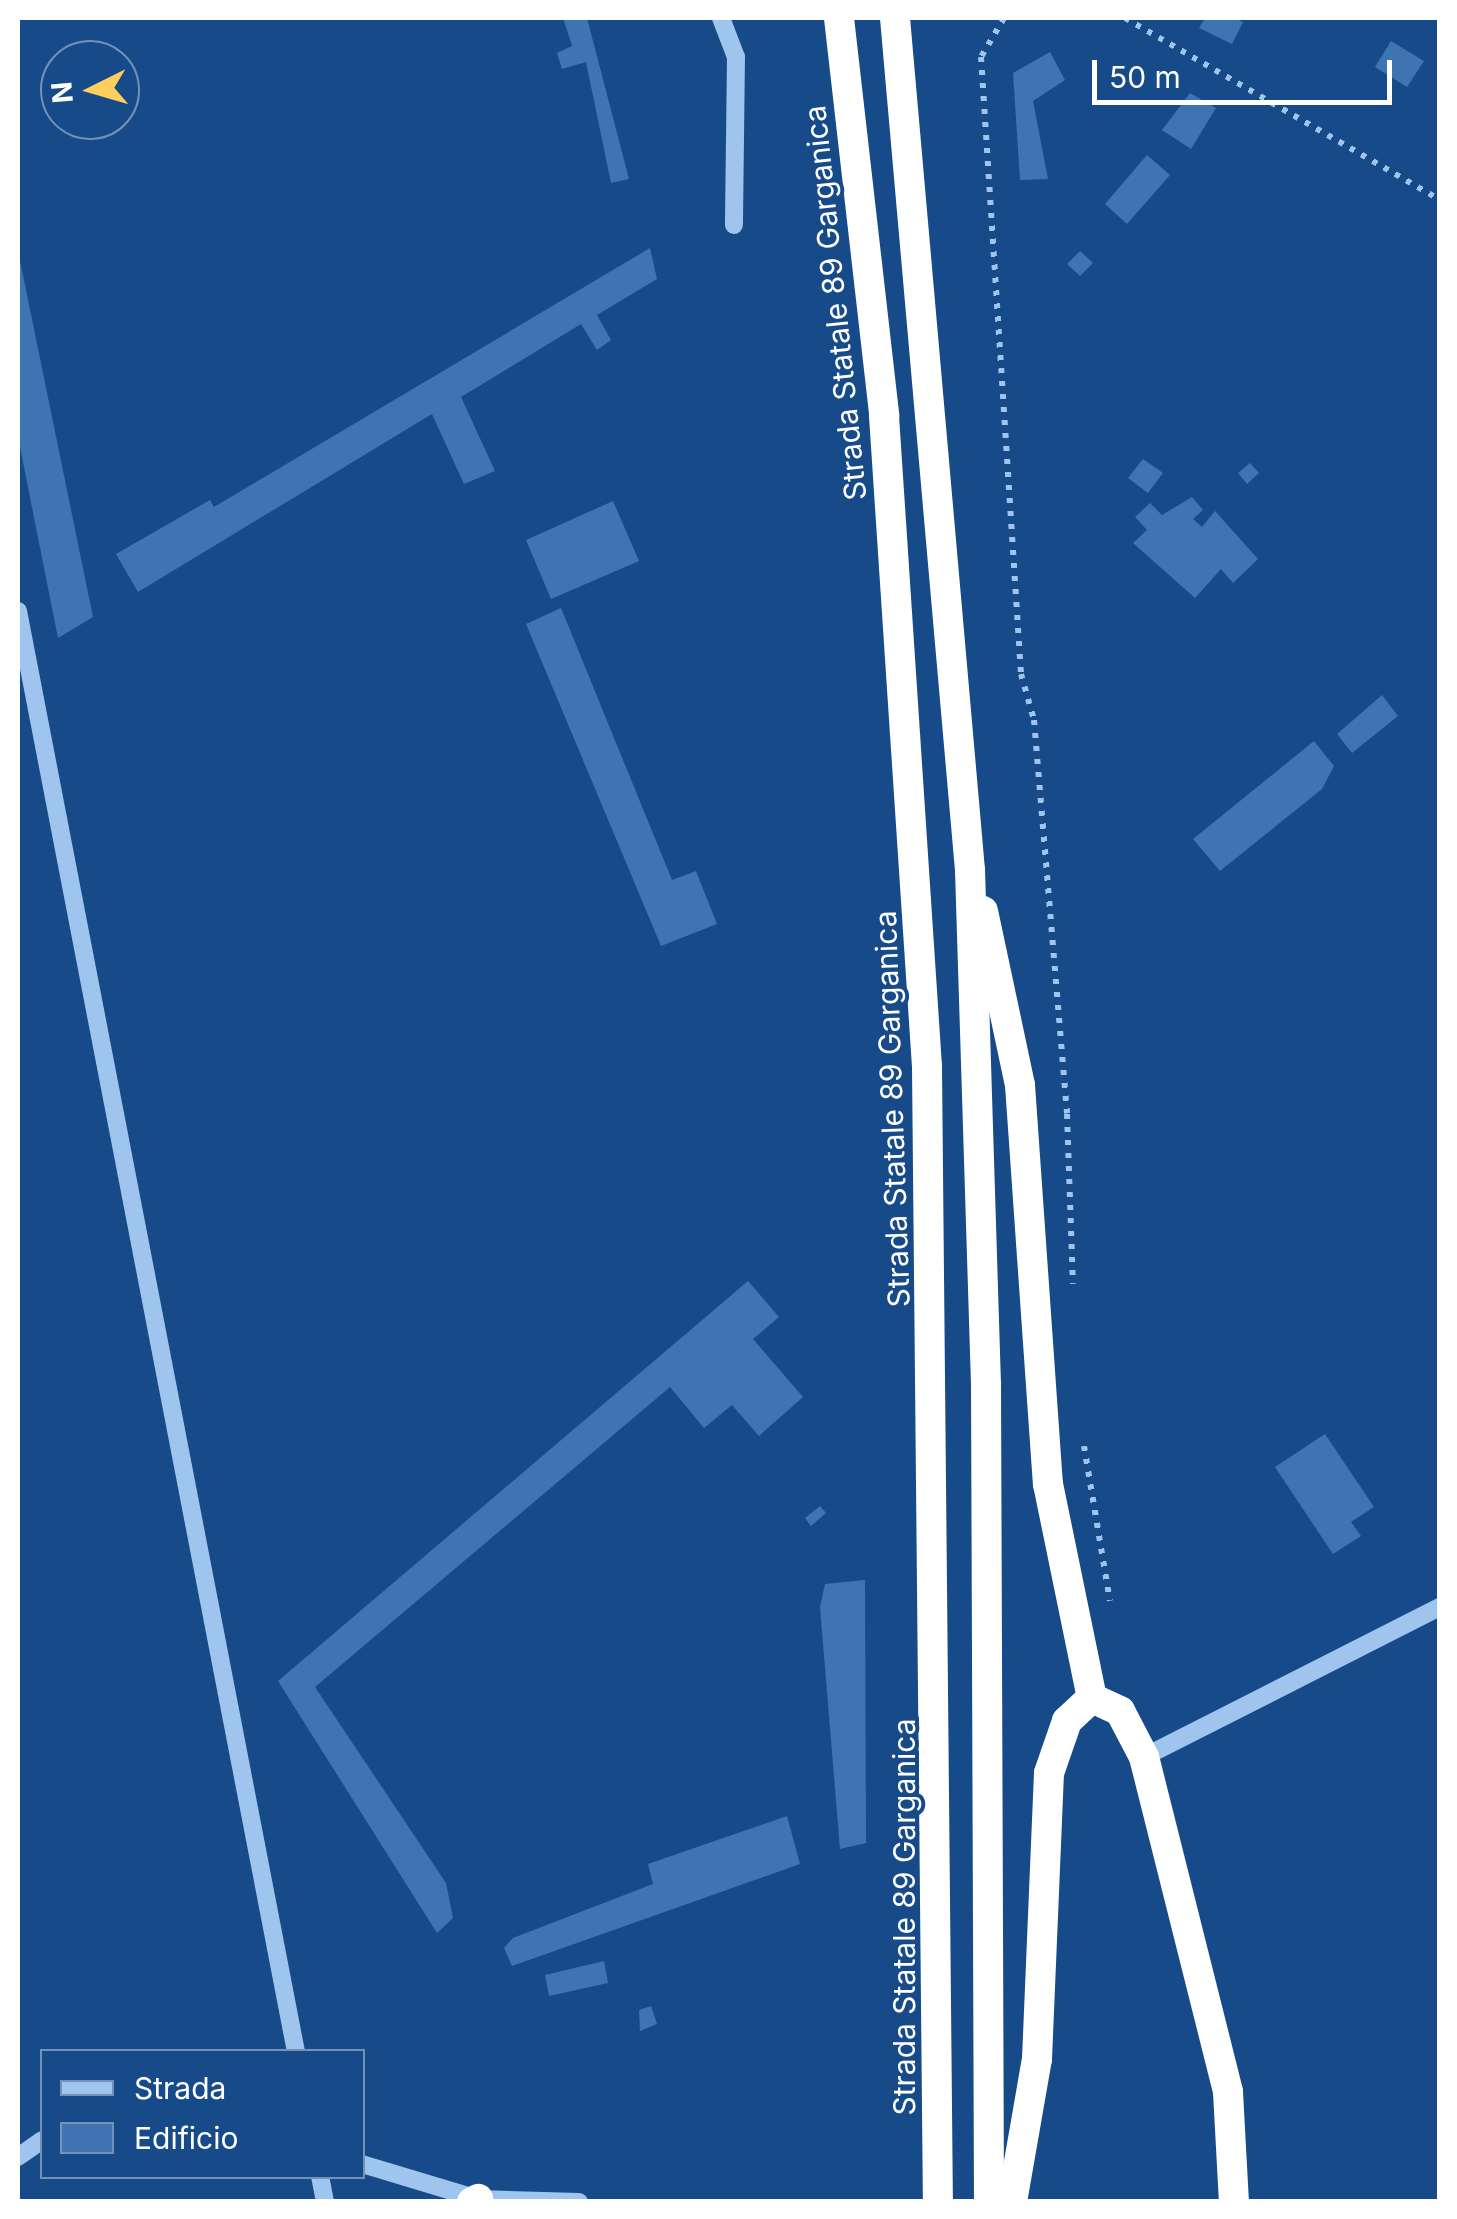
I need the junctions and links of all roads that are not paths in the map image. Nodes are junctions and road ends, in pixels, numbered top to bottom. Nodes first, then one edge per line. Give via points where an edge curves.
1 (721, 18) edge
2 (827, 18) edge
3 (839, 18) edge
4 (894, 18) edge
5 (857, 160) junction
6 (734, 225) dead end
7 (18, 611) edge
8 (970, 870) junction
9 (1440, 1607) edge
10 (1092, 1698) junction
11 (1144, 1756) junction
12 (295, 2049) edge
13 (40, 2141) edge
14 (18, 2157) edge
15 (365, 2165) edge
16 (475, 2200) edge
17 (579, 2202) edge
18 (938, 2202) edge
19 (989, 2202) edge
20 (1012, 2202) edge
21 (1234, 2202) edge

1 - 6 street via 736,56
2 - 5 highway
3 - 5 highway, Strada Statale 89 Garganica
4 - 8 highway
5 - 18 highway, Strada Statale 89 Garganica via 893,530 927,1066
7 - 12 street
8 - 10 highway via 1012,1024 1044,1447
8 - 19 highway via 986,1384
9 - 11 street
10 - 11 highway via 1120,1712
10 - 20 highway via 1067,1721 1048,1773 1037,2059
11 - 21 highway via 1228,2092
13 - 14 street
15 - 16 street
16 - 17 street

